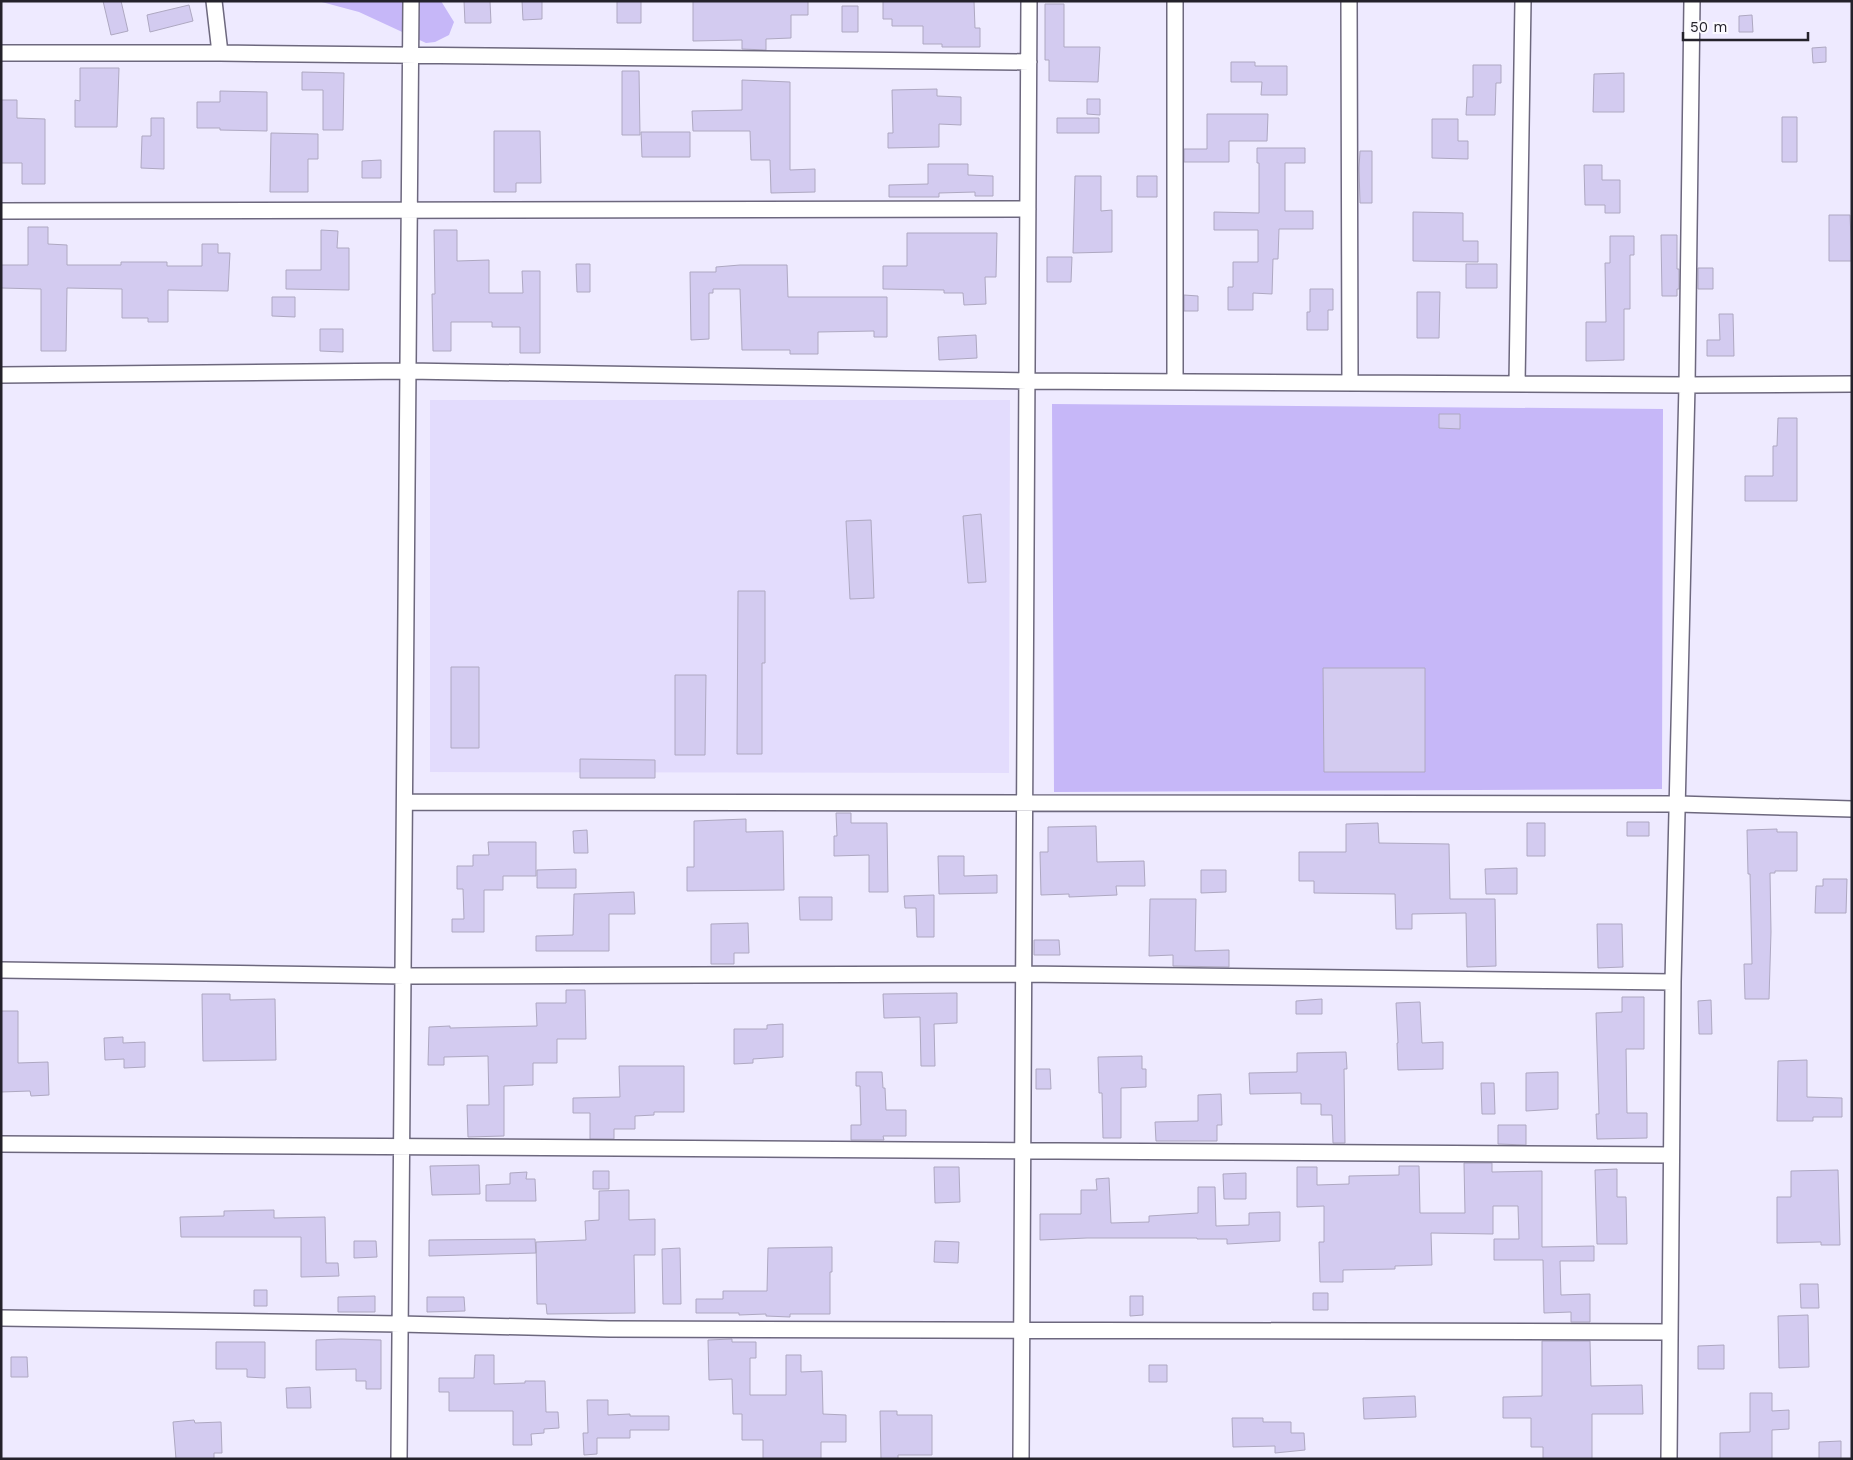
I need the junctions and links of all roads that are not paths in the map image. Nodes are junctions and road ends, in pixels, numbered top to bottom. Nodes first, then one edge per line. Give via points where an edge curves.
1 (214, 1) edge
2 (411, 1) edge
3 (1029, 1) edge
4 (1175, 1) edge
5 (1349, 1) edge
6 (1523, 1) edge
7 (1692, 1) edge
8 (1, 53) edge
9 (220, 53) junction
10 (411, 55) junction
11 (1029, 62) junction
12 (1028, 209) junction
13 (1, 211) edge
14 (410, 211) junction
15 (408, 371) junction
16 (1, 376) edge
17 (1027, 380) junction
18 (1175, 381) junction
19 (1350, 383) junction
20 (1517, 384) junction
21 (1852, 384) edge
22 (1687, 385) junction
23 (405, 802) junction
24 (1024, 803) junction
25 (1678, 804) junction
26 (1852, 808) edge
27 (1, 970) edge
28 (1024, 974) junction
29 (404, 976) junction
30 (1673, 982) junction
31 (1, 1144) edge
32 (402, 1147) junction
33 (1022, 1152) junction
34 (1671, 1155) junction
35 (1, 1318) edge
36 (400, 1324) junction
37 (1022, 1330) junction
38 (1670, 1332) junction
39 (399, 1459) edge
40 (1020, 1459) edge
41 (1669, 1459) edge

1 - 9 street
2 - 10 street
3 - 11 street
4 - 18 street
5 - 19 street
6 - 20 street
7 - 22 street
8 - 9 street
9 - 10 street
10 - 11 street
10 - 14 street
11 - 12 street
12 - 14 street
12 - 17 street
13 - 14 street
14 - 15 street
15 - 16 street
15 - 17 street
15 - 23 street
17 - 18 street
17 - 24 street
18 - 19 street
19 - 20 street
20 - 22 street
21 - 22 street
22 - 25 street
23 - 24 street
23 - 29 street
24 - 25 street
24 - 28 street
25 - 26 street
25 - 30 street
27 - 29 street
28 - 29 street
28 - 30 street
28 - 33 street
29 - 32 street
30 - 34 street
31 - 32 street
32 - 33 street
32 - 36 street
33 - 34 street
33 - 37 street
34 - 38 street
35 - 36 street
36 - 37 street via 609,1329
36 - 39 street
37 - 38 street
37 - 40 street
38 - 41 street

